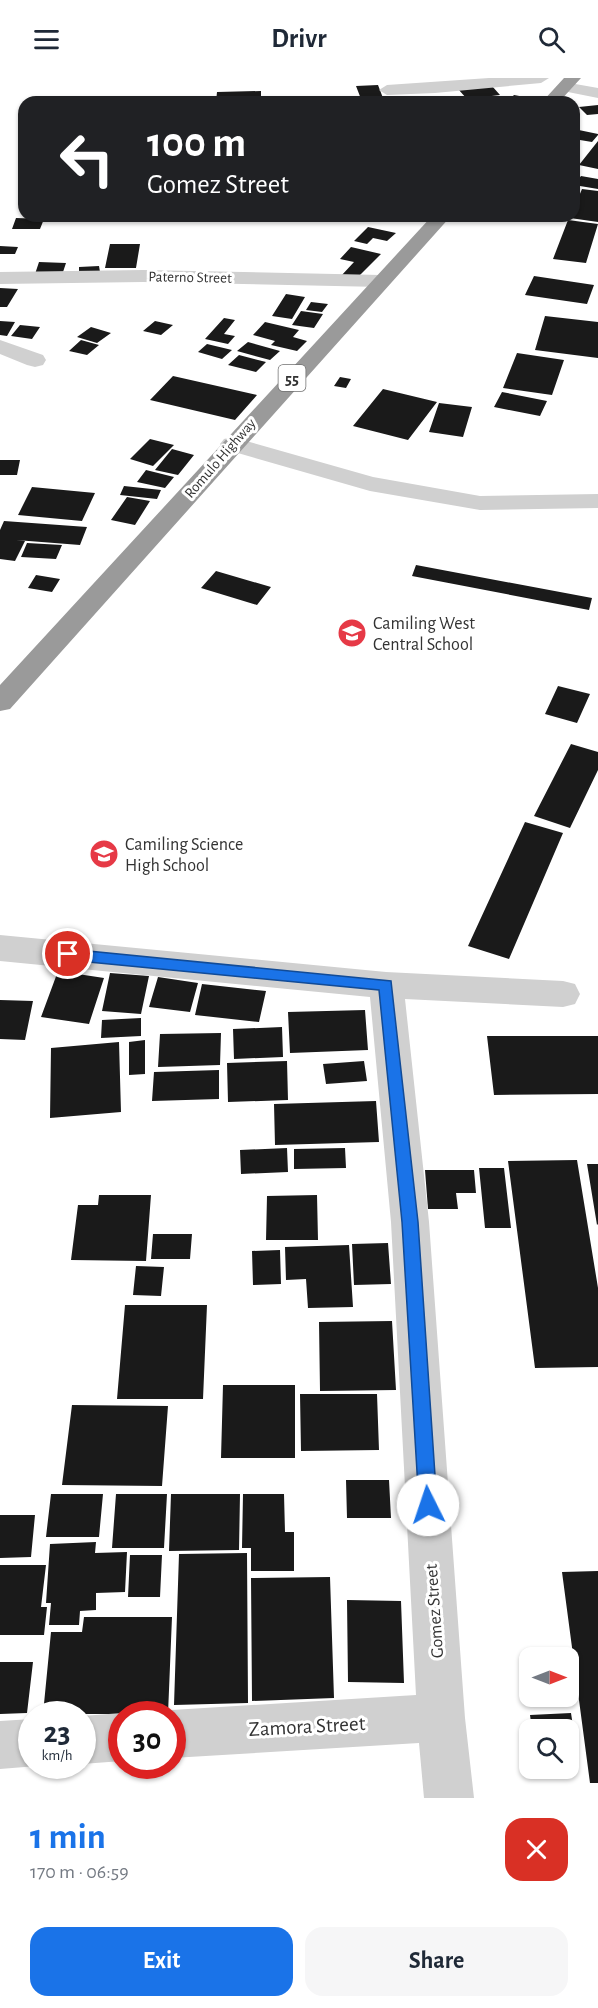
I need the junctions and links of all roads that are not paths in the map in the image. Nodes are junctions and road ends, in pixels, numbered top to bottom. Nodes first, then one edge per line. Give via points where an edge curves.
1 (541, 78) edge
2 (569, 83) edge
3 (387, 90) dead end
4 (598, 93) edge
5 (556, 96) edge
6 (436, 222) edge
7 (0, 278) edge
8 (381, 281) junction
9 (0, 346) edge
10 (35, 360) dead end
11 (232, 444) junction
12 (598, 501) edge
13 (0, 702) edge
14 (0, 948) edge
15 (386, 985) junction
16 (563, 994) dead end
17 (441, 1718) junction
18 (186, 1733) edge
19 (18, 1744) edge
20 (0, 1745) edge
21 (449, 1798) edge

1 - 3 street
2 - 4 street
2 - 5 highway
6 - 8 highway, Romulo Highway / 55
7 - 8 street, Paterno Street via 143,276
8 - 11 highway, Romulo Highway / 55
9 - 10 street
11 - 12 street via 370,484 480,503
11 - 13 highway, Romulo Highway / 55
14 - 15 street
15 - 16 street
15 - 17 street, Gomez Street via 410,1222
17 - 18 street, Zamora Street
17 - 21 street, Gomez Street
19 - 20 street

